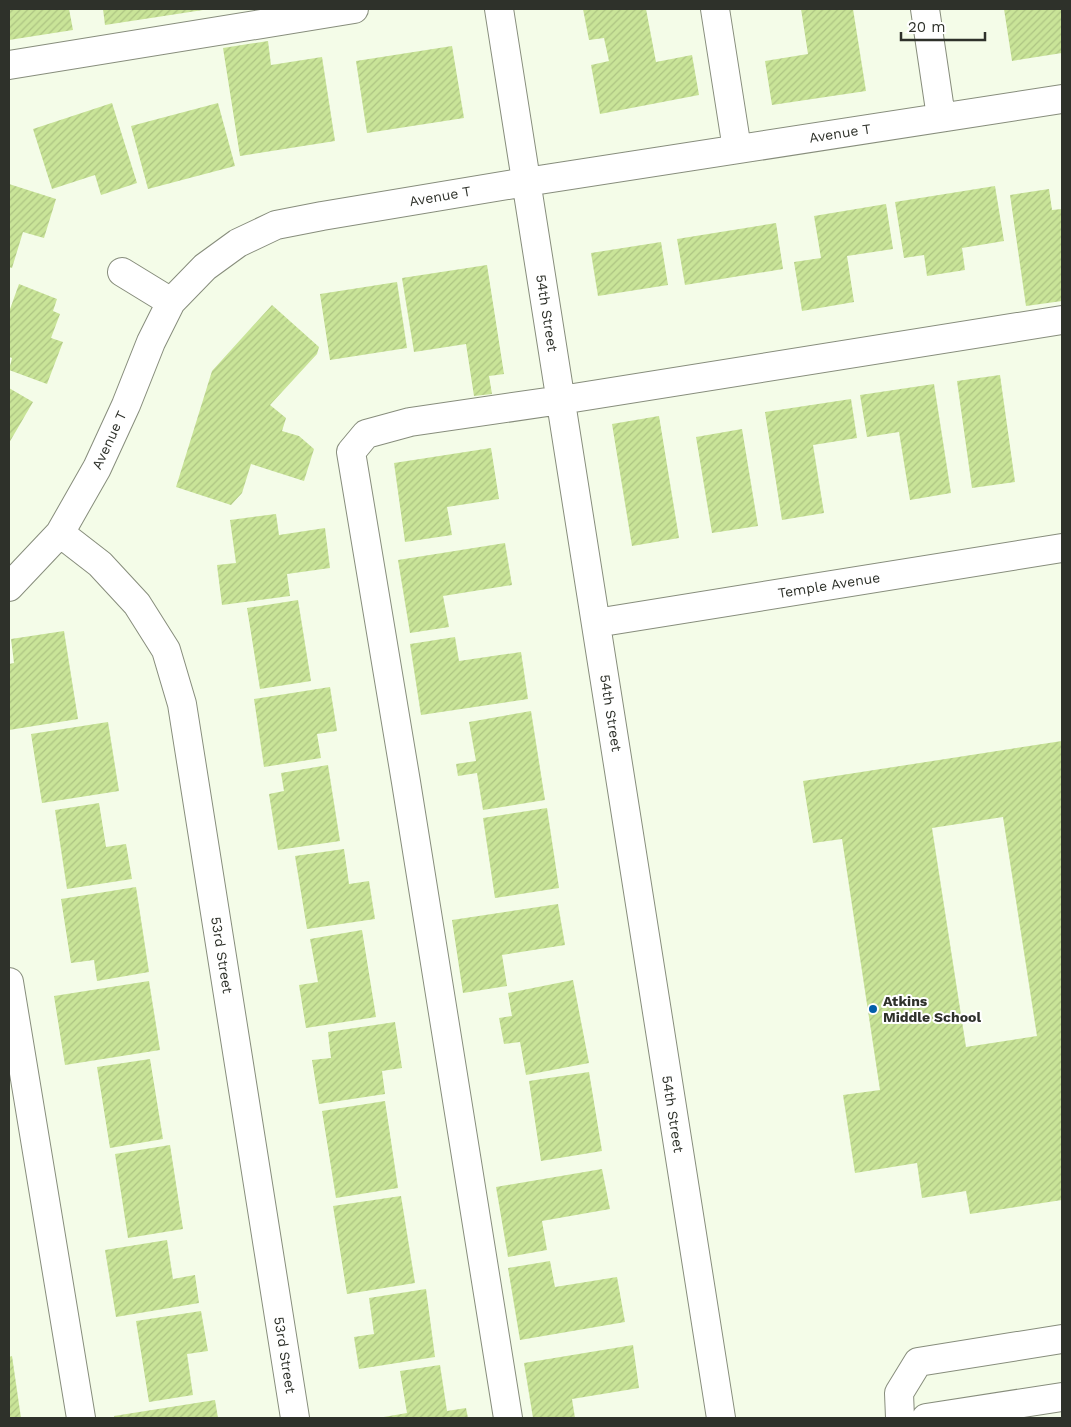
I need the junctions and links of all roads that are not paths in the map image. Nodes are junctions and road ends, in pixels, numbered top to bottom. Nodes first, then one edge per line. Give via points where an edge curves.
1 (354, 9) edge
2 (499, 9) edge
3 (715, 9) edge
4 (925, 9) edge
5 (9, 65) edge
6 (1062, 99) edge
7 (941, 118) junction
8 (737, 149) junction
9 (526, 182) junction
10 (122, 272) dead end
11 (171, 302) junction
12 (1062, 320) edge
13 (561, 400) junction
14 (60, 533) junction
15 (1062, 548) edge
16 (9, 587) edge
17 (596, 623) junction
18 (9, 982) edge
19 (1062, 1339) edge
20 (1062, 1397) edge
21 (81, 1418) edge
22 (295, 1418) edge
23 (508, 1418) edge
24 (721, 1418) edge
25 (900, 1418) edge
26 (933, 1418) edge

1 - 5 street
2 - 9 street, 54th Street
3 - 8 street
4 - 7 street
6 - 7 street, Avenue T
7 - 8 street, Avenue T
8 - 9 street, Avenue T
9 - 11 street, Avenue T via 276,225 238,243 205,267
9 - 13 street, 54th Street
10 - 11 street
11 - 14 street, Avenue T via 97,468
12 - 13 street
13 - 17 street, 54th Street
13 - 23 street via 410,422 366,434 351,452
14 - 16 street, Avenue T
14 - 22 street, 53rd Street via 100,564 137,604 166,650 182,704
15 - 17 street, Temple Avenue
17 - 24 street, 54th Street
18 - 21 street
19 - 25 street via 918,1362 898,1393
20 - 26 street

